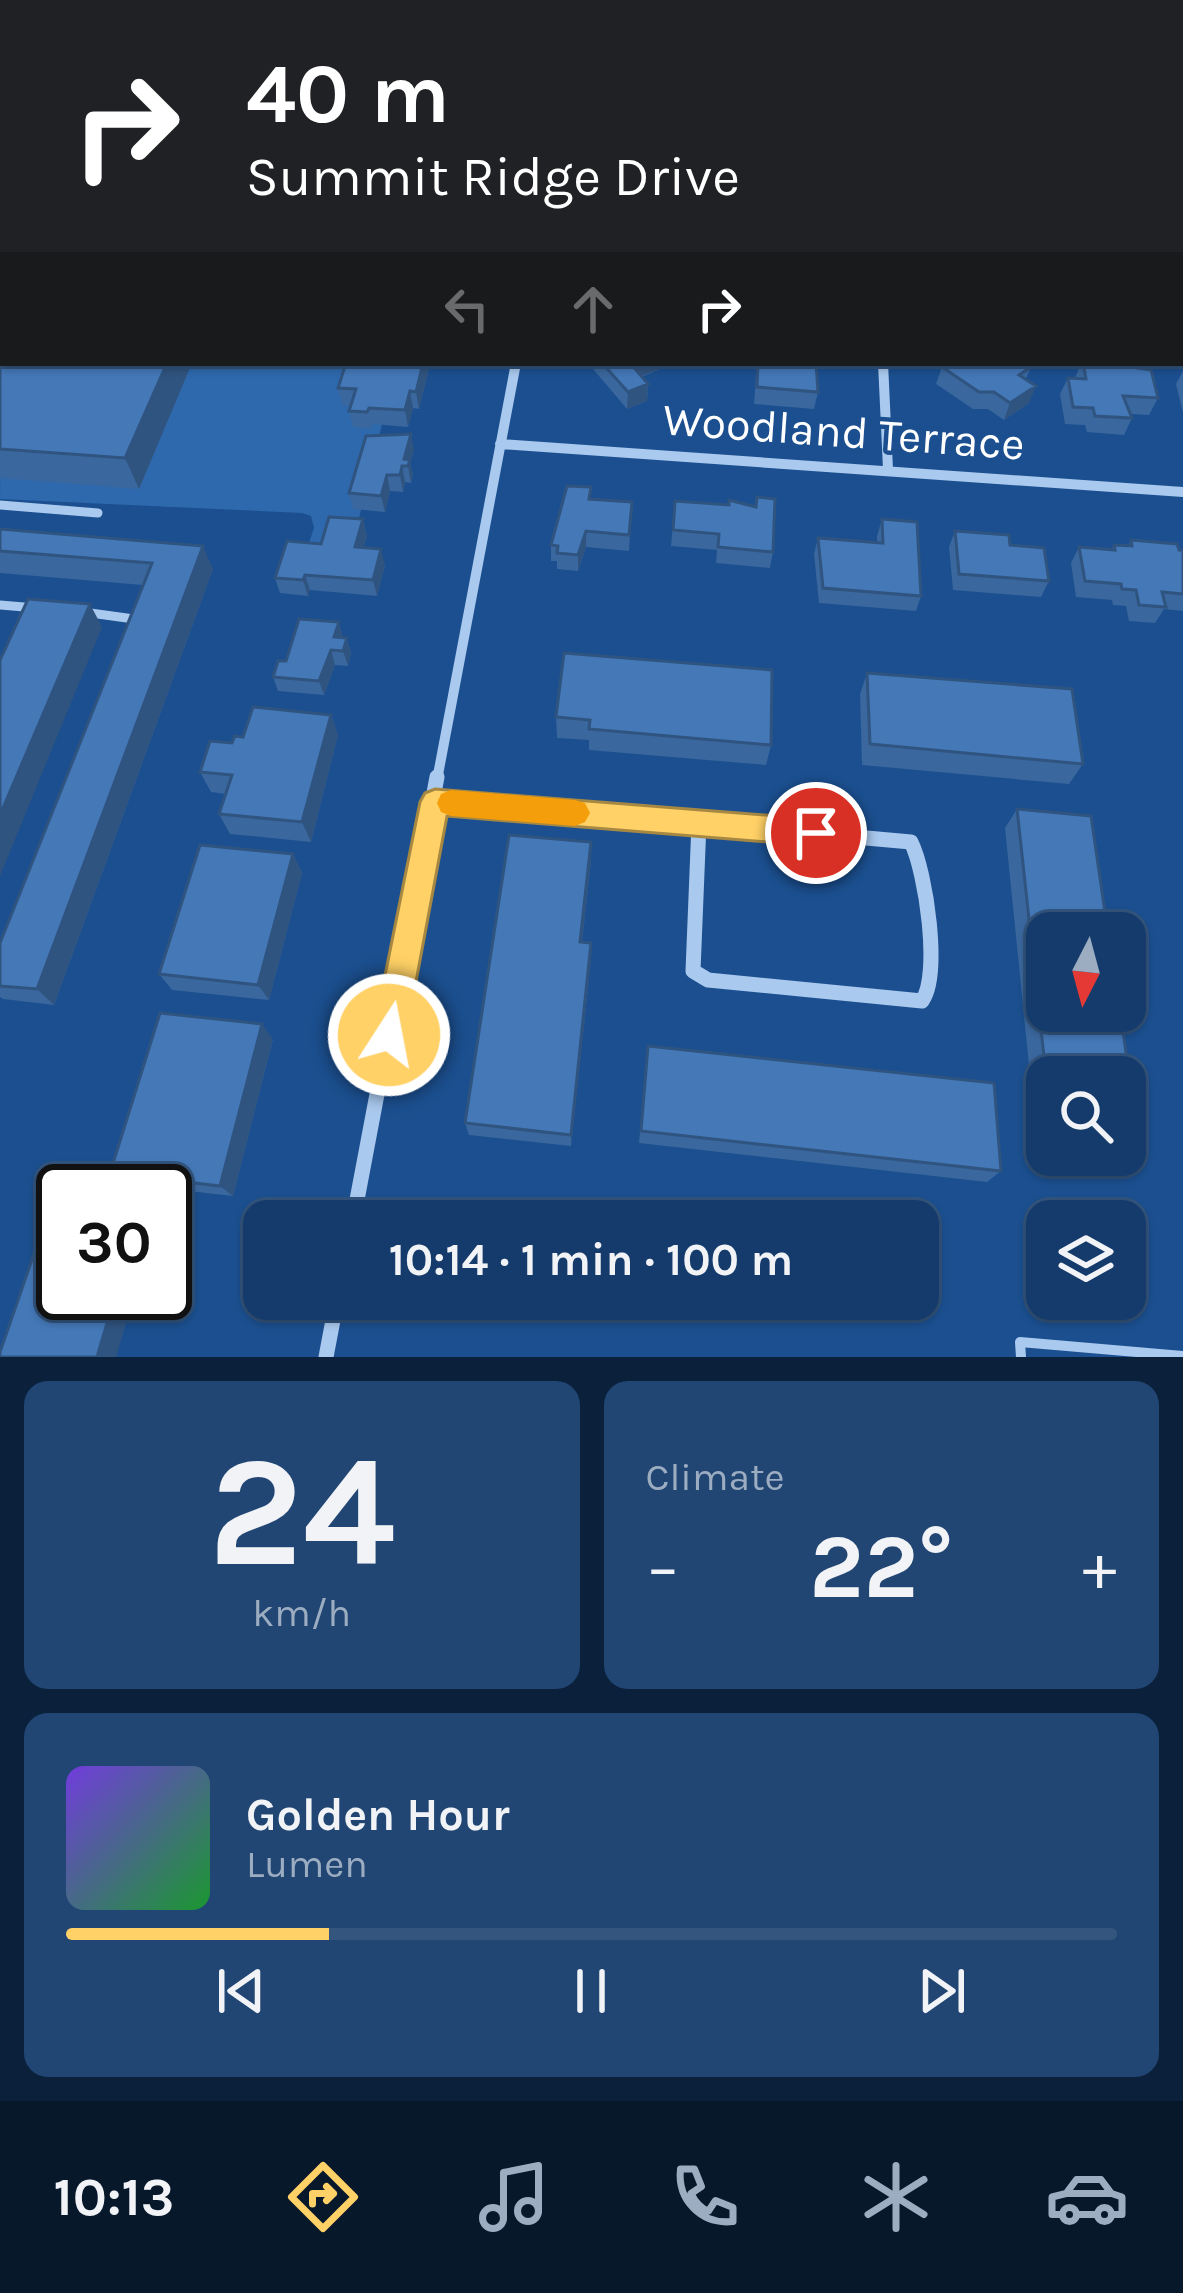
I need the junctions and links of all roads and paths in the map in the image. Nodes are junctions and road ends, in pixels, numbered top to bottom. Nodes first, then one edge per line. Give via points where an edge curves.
1 (515, 366) edge
2 (883, 366) edge
3 (500, 444) junction
4 (888, 470) junction
5 (1183, 491) edge
6 (0, 506) edge
7 (98, 513) dead end
8 (0, 605) edge
9 (31, 608) junction
10 (52, 610) edge
11 (73, 611) edge
12 (23, 625) edge
13 (127, 637) edge
14 (435, 802) junction
15 (699, 822) junction
16 (357, 1200) edge
17 (334, 1320) edge
18 (1183, 1356) edge
19 (326, 1357) edge
20 (1021, 1357) edge

1 - 3 street
2 - 4 street
3 - 4 street, Woodland Terrace
3 - 14 street
4 - 5 street, Woodland Terrace
6 - 7 lane
8 - 9 lane
9 - 10 lane
9 - 12 lane
11 - 13 lane via 135,616
14 - 15 street
14 - 16 street
15 - 15 street via 910,842 920,855 923,890 930,990 922,1001 707,980 693,971
17 - 19 street
18 - 20 lane via 1020,1342

